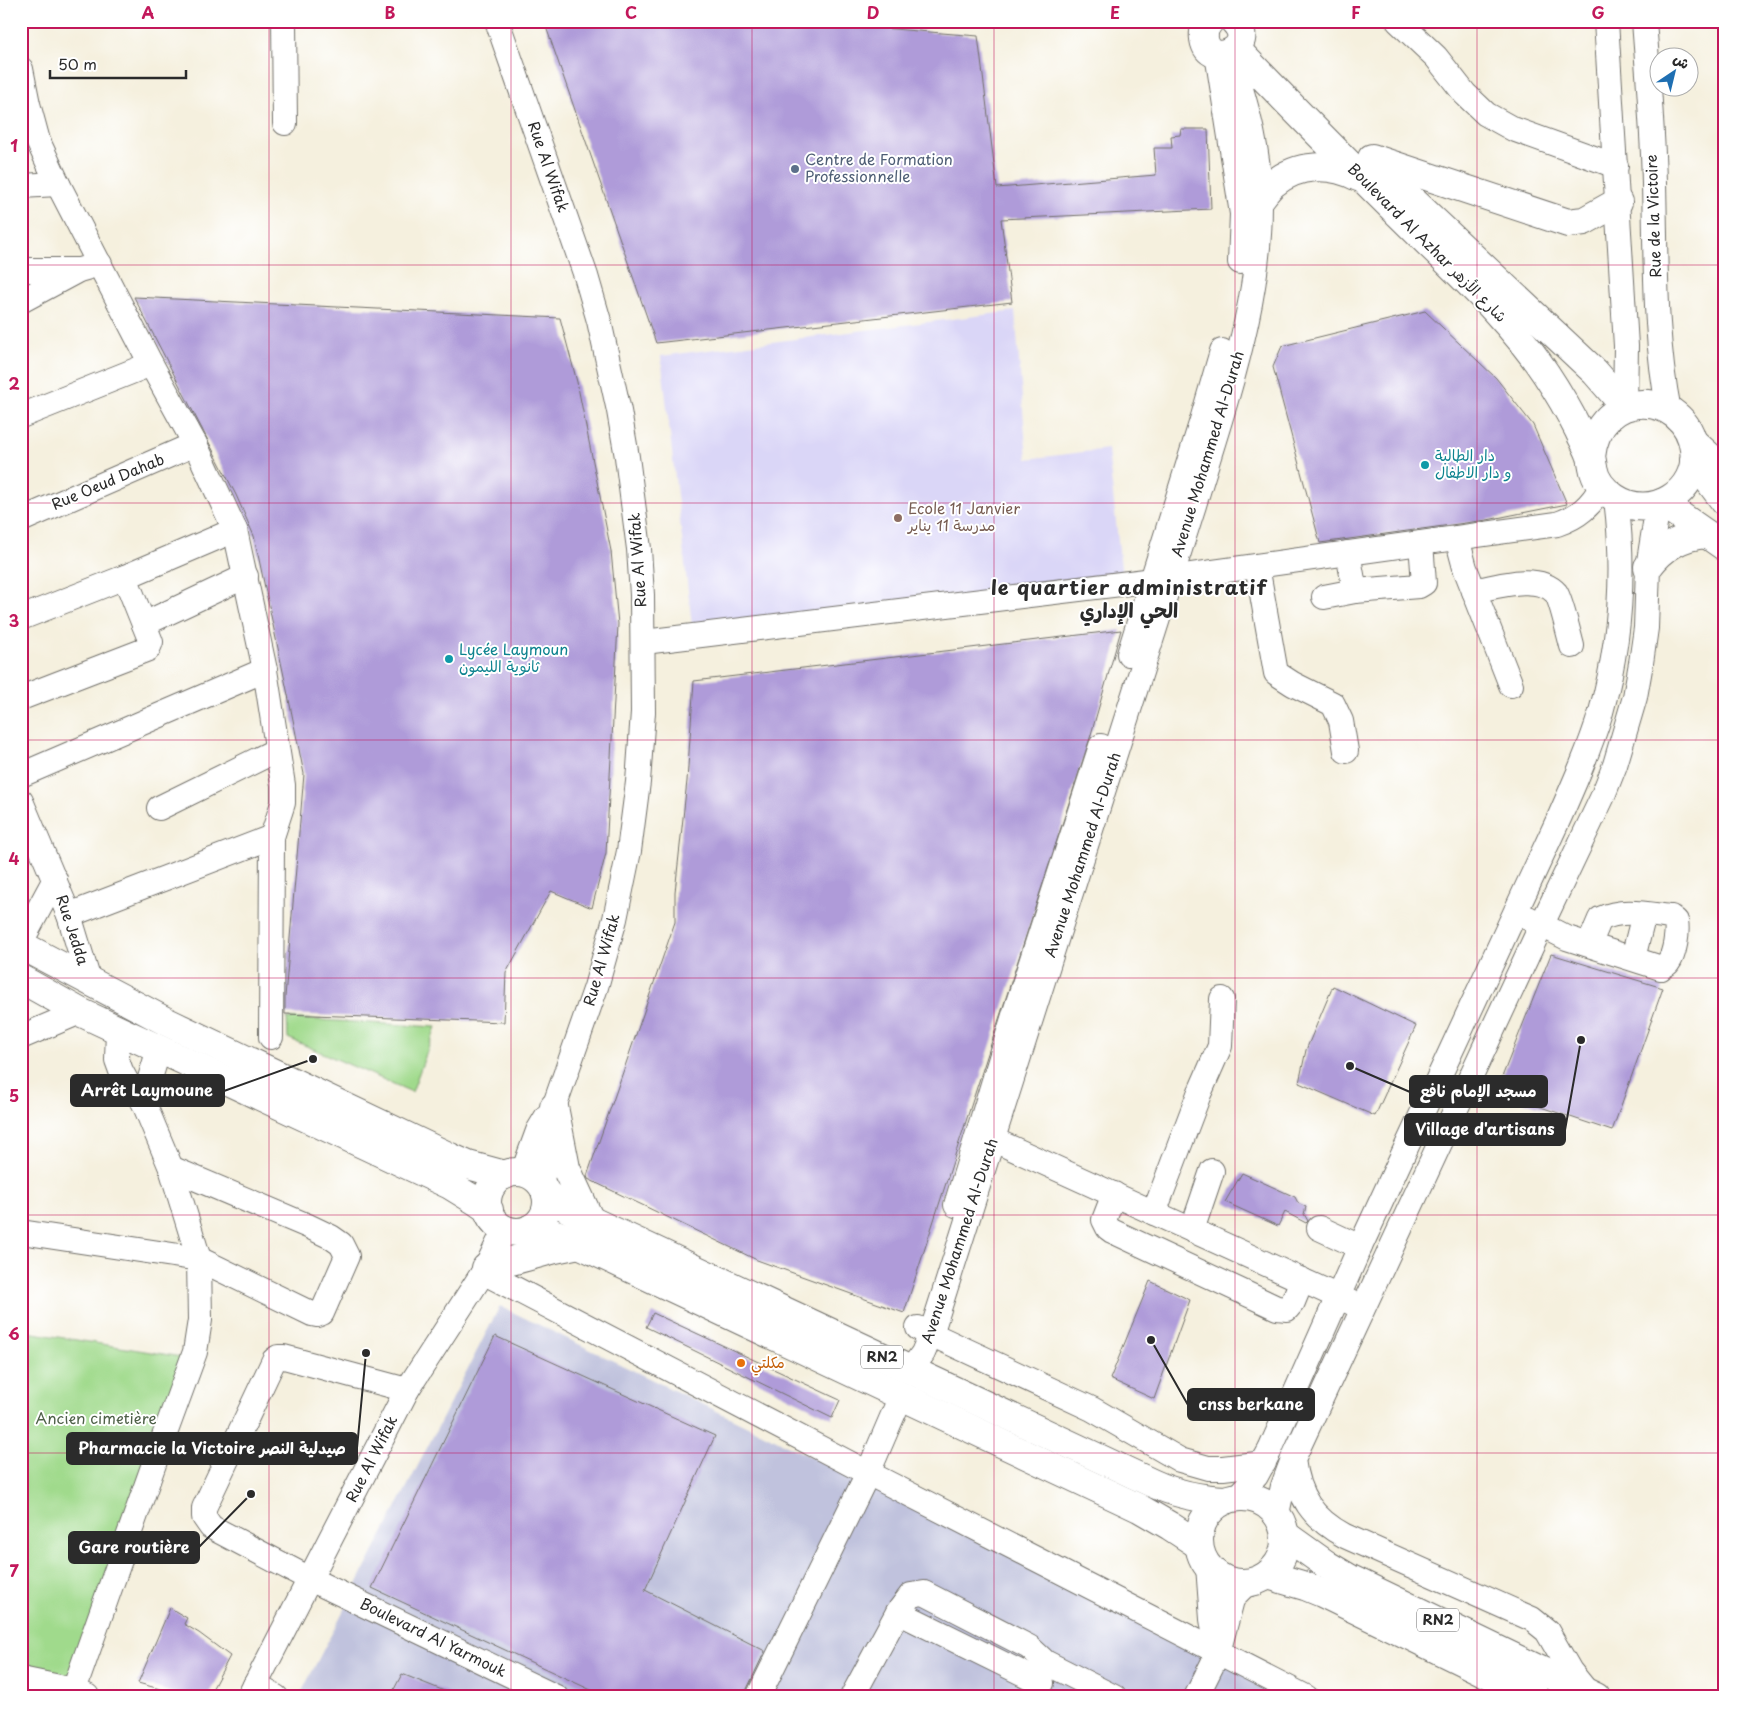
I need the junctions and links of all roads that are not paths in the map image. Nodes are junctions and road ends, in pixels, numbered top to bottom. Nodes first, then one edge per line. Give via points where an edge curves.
1 (284, 21) edge
2 (497, 21) edge
3 (1398, 21) edge
4 (1606, 21) edge
5 (1644, 21) edge
6 (1221, 36) edge
7 (21, 69) edge
8 (285, 123) dead end
9 (1616, 166) junction
10 (1364, 167) junction
11 (58, 184) junction
12 (21, 186) edge
13 (1260, 198) junction
14 (1618, 202) junction
15 (89, 267) junction
16 (21, 270) edge
17 (21, 301) edge
18 (151, 364) junction
19 (1624, 407) junction
20 (1669, 411) junction
21 (21, 416) edge
22 (195, 444) junction
23 (1711, 456) edge
24 (1591, 457) junction
25 (1609, 493) junction
26 (1725, 502) edge
27 (1660, 504) junction
28 (21, 520) edge
29 (236, 530) junction
30 (1457, 538) junction
31 (1715, 540) edge
32 (1420, 543) junction
33 (1348, 553) junction
34 (1256, 566) junction
35 (1648, 567) junction
36 (246, 576) junction
37 (125, 577) junction
38 (1161, 580) junction
39 (1355, 591) junction
40 (1474, 591) junction
41 (1324, 597) dead end
42 (21, 618) edge
43 (144, 624) junction
44 (644, 642) junction
45 (1572, 646) dead end
46 (265, 670) junction
47 (1511, 686) dead end
48 (21, 698) edge
49 (278, 750) junction
50 (1346, 751) dead end
51 (21, 775) edge
52 (21, 801) edge
53 (159, 808) dead end
54 (272, 837) junction
55 (55, 879) junction
56 (1515, 912) junction
57 (1644, 914) junction
58 (69, 915) junction
59 (1542, 924) junction
60 (21, 944) edge
61 (1589, 944) junction
62 (1633, 958) junction
63 (21, 979) edge
64 (89, 981) junction
65 (1222, 999) dead end
66 (80, 1012) junction
67 (118, 1030) junction
68 (21, 1037) edge
69 (271, 1037) dead end
70 (159, 1049) junction
71 (143, 1101) junction
72 (554, 1106) junction
73 (986, 1137) junction
74 (171, 1168) junction
75 (1212, 1171) dead end
76 (528, 1181) junction
77 (1114, 1194) junction
78 (1154, 1213) junction
79 (508, 1222) junction
80 (1319, 1228) dead end
81 (1192, 1230) junction
82 (21, 1232) edge
83 (585, 1232) junction
84 (1360, 1247) junction
85 (199, 1259) junction
86 (484, 1270) junction
87 (1302, 1280) junction
88 (1338, 1296) junction
89 (1364, 1308) junction
90 (924, 1331) junction
91 (912, 1370) junction
92 (407, 1390) junction
93 (901, 1396) junction
94 (1293, 1459) junction
95 (1264, 1464) junction
96 (868, 1473) junction
97 (1231, 1499) junction
98 (1281, 1524) junction
99 (1203, 1556) junction
100 (310, 1579) junction
101 (1258, 1579) junction
102 (1218, 1653) junction
103 (21, 1679) edge
104 (1042, 1681) edge
105 (252, 1691) edge
106 (1592, 1694) edge
107 (77, 1695) edge
108 (276, 1697) edge
109 (556, 1697) edge
110 (758, 1697) edge
111 (852, 1697) edge
112 (1114, 1697) edge
113 (1196, 1697) edge
114 (1306, 1697) edge
115 (1535, 1697) edge

1 - 8 street
2 - 44 street, Rue Al Wifak via 586,276 610,366 634,503
3 - 9 street via 1486,114 1513,128
4 - 9 street
5 - 20 street, Rue de la Victoire via 1654,171 1659,342
6 - 10 main road, Boulevard Al Azhar شارع الأزهر
6 - 13 street, Avenue Mohammed Al-Durah via 1250,125
6 - 38 street, Avenue Mohammed Al-Durah via 1242,214 1239,270 1229,325
7 - 11 street via 38,141
9 - 14 street
10 - 13 main road via 1346,171 1327,166 1307,168 1273,184
10 - 14 main road via 1568,223 1584,221
10 - 19 main road, Boulevard Al Azhar شارع الأزهر via 1595,372
10 - 24 main road, Boulevard Al Azhar شارع الأزهر via 1505,321 1549,379
11 - 12 street
11 - 15 street
13 - 38 street, Avenue Mohammed Al-Durah via 1255,275 1243,334 1223,409
14 - 19 street via 1626,346
15 - 16 street
15 - 17 street
15 - 18 street
18 - 21 street
18 - 22 street
19 - 20 main road via 1648,404
19 - 24 main road via 1600,427 1592,444
20 - 23 main road
22 - 28 street, Rue Oeud Dahab
22 - 29 street
23 - 26 main road
23 - 27 main road via 1671,499
24 - 25 main road via 1593,467
25 - 27 main road via 1637,507
25 - 30 street via 1569,520 1557,524
25 - 56 street via 1621,560 1616,642 1610,678 1585,757
27 - 31 main road
27 - 35 street
29 - 36 street
29 - 37 street
30 - 32 street
30 - 40 street
31 - 35 main road via 1684,538 1673,543
32 - 33 street
32 - 39 street via 1424,582 1419,586
33 - 34 street
33 - 39 street
34 - 38 street
34 - 50 street via 1276,673 1333,704 1341,721
35 - 59 street via 1646,628 1626,731 1602,798
36 - 43 street
36 - 46 street
37 - 42 street
37 - 43 street
38 - 44 street
38 - 73 street, Avenue Mohammed Al-Durah
39 - 41 street
40 - 45 street via 1536,582 1546,586 1557,594
40 - 47 street
43 - 48 street via 151,642 148,649
44 - 72 street, Rue Al Wifak via 638,782 629,851 596,987
46 - 49 street
46 - 51 street
49 - 53 street
49 - 54 street via 283,803
52 - 55 street, Rue Jedda
54 - 58 street
54 - 69 street
55 - 58 street, Rue Jedda
55 - 60 street
56 - 59 street
56 - 84 street
57 - 61 street via 1626,912 1600,918
57 - 62 street
57 - 62 street via 1671,917 1676,921 1672,953 1661,968
58 - 64 street, Rue Jedda
59 - 61 street via 1567,938
59 - 89 street
60 - 64 main road, RN2
61 - 62 street
63 - 66 main road, RN2
64 - 76 main road, RN2 via 167,1022 450,1157
65 - 78 street via 1220,1046
66 - 67 main road, RN2
66 - 68 street
67 - 70 main road, RN2
67 - 71 street via 117,1060 128,1084
70 - 71 street
70 - 79 main road, RN2 via 450,1185
71 - 74 street
72 - 76 street, Rue Al Wifak via 547,1164
72 - 83 main road via 566,1168
73 - 77 street
73 - 90 street, Avenue Mohammed Al-Durah
74 - 85 street
74 - 85 street via 331,1237 341,1244 347,1256 325,1308 317,1315
75 - 81 street
76 - 79 main road via 492,1186 488,1194
76 - 79 main road via 547,1204 544,1214 539,1222
76 - 83 main road, RN2 via 567,1208
77 - 78 street
77 - 87 street via 1104,1220 1108,1228 1277,1308 1290,1306
78 - 81 street
79 - 83 main road, RN2 via 554,1233
79 - 86 street, Rue Al Wifak
80 - 84 street
81 - 87 street
82 - 85 street
83 - 86 main road via 555,1249
83 - 91 main road, RN2
83 - 93 main road, RN2
84 - 88 street
85 - 107 street via 200,1320 195,1352
86 - 92 street, Rue Al Wifak
86 - 96 street
87 - 88 street
88 - 89 street
88 - 95 street
89 - 94 street
90 - 91 street, Avenue Mohammed Al-Durah via 923,1353
90 - 95 street via 1092,1409 1180,1460 1208,1468
91 - 97 main road, RN2 via 1170,1490 1188,1496
92 - 100 street, Rue Al Wifak
92 - 100 street, Boulevard Al Yarmouk via 284,1357 274,1360 204,1508 204,1517 211,1527
93 - 96 street
93 - 99 main road, RN2 via 1139,1508 1170,1526
94 - 98 street via 1283,1486
94 - 106 street via 1299,1487 1322,1522 1345,1536 1532,1619 1547,1631 1570,1671
95 - 97 street via 1252,1482
96 - 102 street
96 - 110 street
97 - 98 main road, RN2 via 1248,1497 1259,1500 1269,1506
97 - 99 main road via 1216,1506 1202,1523 1199,1534
98 - 101 main road via 1285,1546 1282,1557 1276,1567
98 - 106 main road, RN2 via 1320,1560 1349,1578
99 - 101 main road, RN2 via 1216,1574 1225,1580 1236,1583
99 - 102 street
100 - 105 street, Rue Al Wifak
100 - 109 street, Boulevard Al Yarmouk
101 - 102 street via 1232,1600
101 - 115 main road, RN2 via 1305,1586 1322,1593
102 - 113 street
102 - 114 street
103 - 107 street
104 - 111 street via 898,1612
104 - 112 street
105 - 108 street

